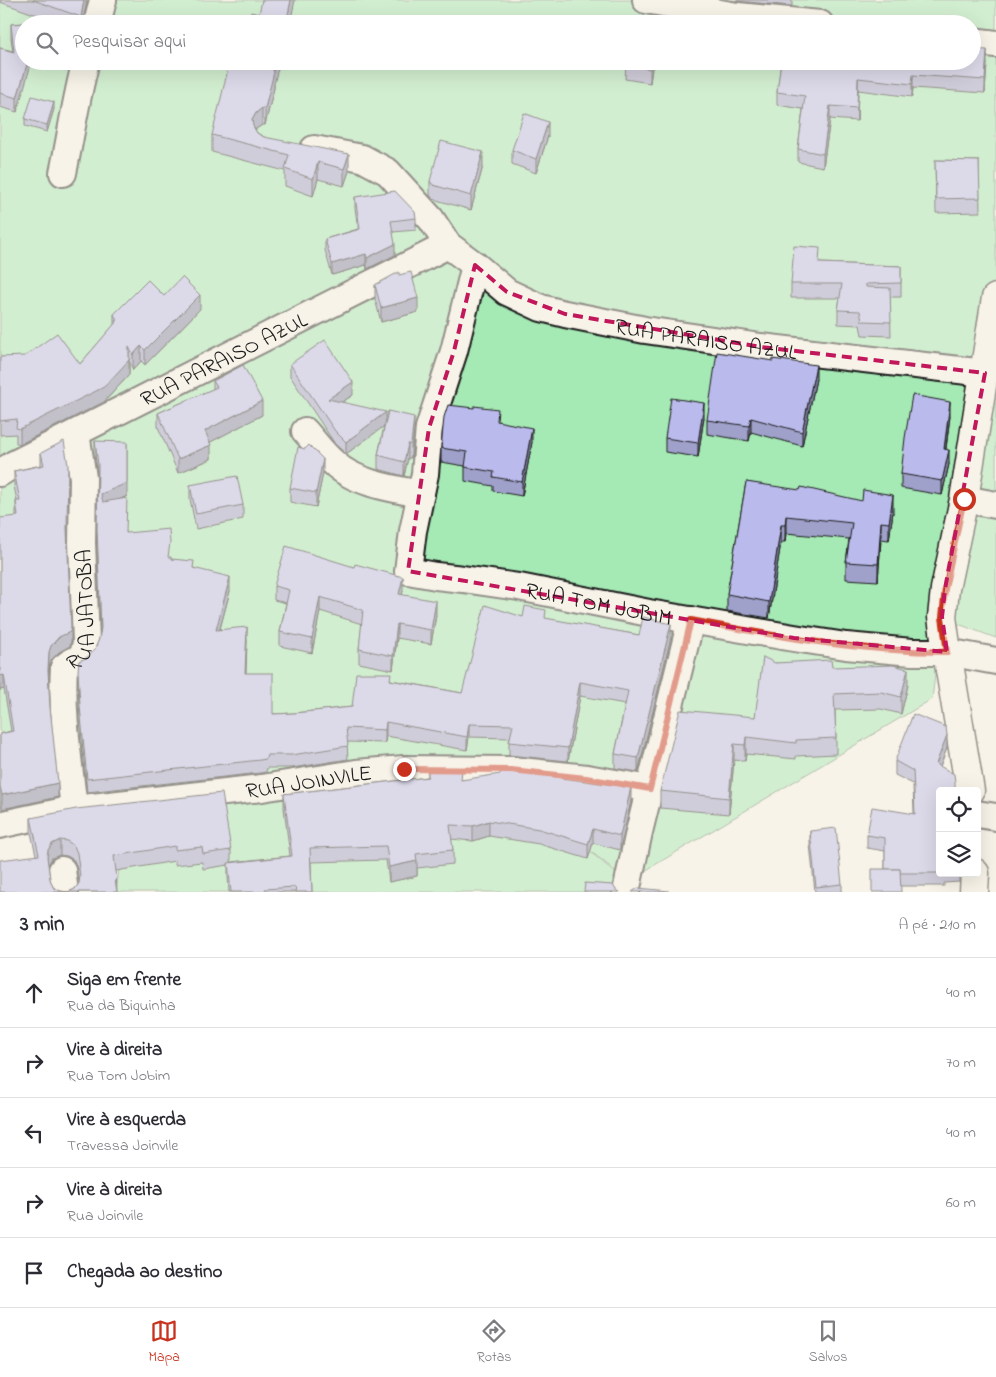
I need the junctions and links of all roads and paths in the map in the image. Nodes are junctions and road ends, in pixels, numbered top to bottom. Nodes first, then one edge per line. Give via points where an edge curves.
1 (103, 0) edge
2 (646, 0) edge
3 (99, 15) edge
4 (731, 15) edge
5 (981, 42) edge
6 (996, 44) edge
7 (83, 70) edge
8 (294, 145) edge
9 (63, 172) dead end
10 (448, 245) junction
11 (475, 265) junction
12 (996, 298) edge
13 (992, 346) edge
14 (985, 373) junction
15 (306, 431) dead end
16 (76, 433) junction
17 (5, 466) edge
18 (421, 494) junction
19 (964, 499) junction
20 (996, 505) edge
21 (691, 620) junction
22 (947, 652) junction
23 (996, 661) edge
24 (969, 787) edge
25 (650, 789) junction
26 (74, 809) junction
27 (981, 815) edge
28 (996, 817) edge
29 (0, 825) edge
30 (975, 877) edge
31 (626, 892) edge
32 (974, 892) edge

1 - 3 street
2 - 4 street
5 - 6 street
7 - 9 street
8 - 10 street, RUA PARAISO AZUL via 362,158 388,172 431,219
10 - 11 street, RUA PARAISO AZUL
10 - 16 street, RUA PARAISO AZUL
11 - 14 street, RUA PARAISO AZUL via 507,292 541,308 564,314 762,347
11 - 18 street via 454,352 428,428
12 - 13 street
13 - 14 street
14 - 19 street
15 - 18 street via 335,464 353,476 376,485
16 - 17 street, RUA PARAISO AZUL
16 - 26 street, RUA JATOBA via 83,478 86,642 83,656 64,667 65,721
18 - 21 street, RUA TOM JOBIM via 408,571 519,587
19 - 20 street
19 - 22 street via 945,589 942,617
21 - 22 street, RUA TOM JOBIM via 846,646
21 - 25 street
22 - 23 street, RUA TOM JOBIM
22 - 24 street
25 - 26 street, RUA JOINVILE via 511,770 404,769
25 - 31 street
26 - 29 street, RUA JOINVILE
27 - 28 street
30 - 32 street

